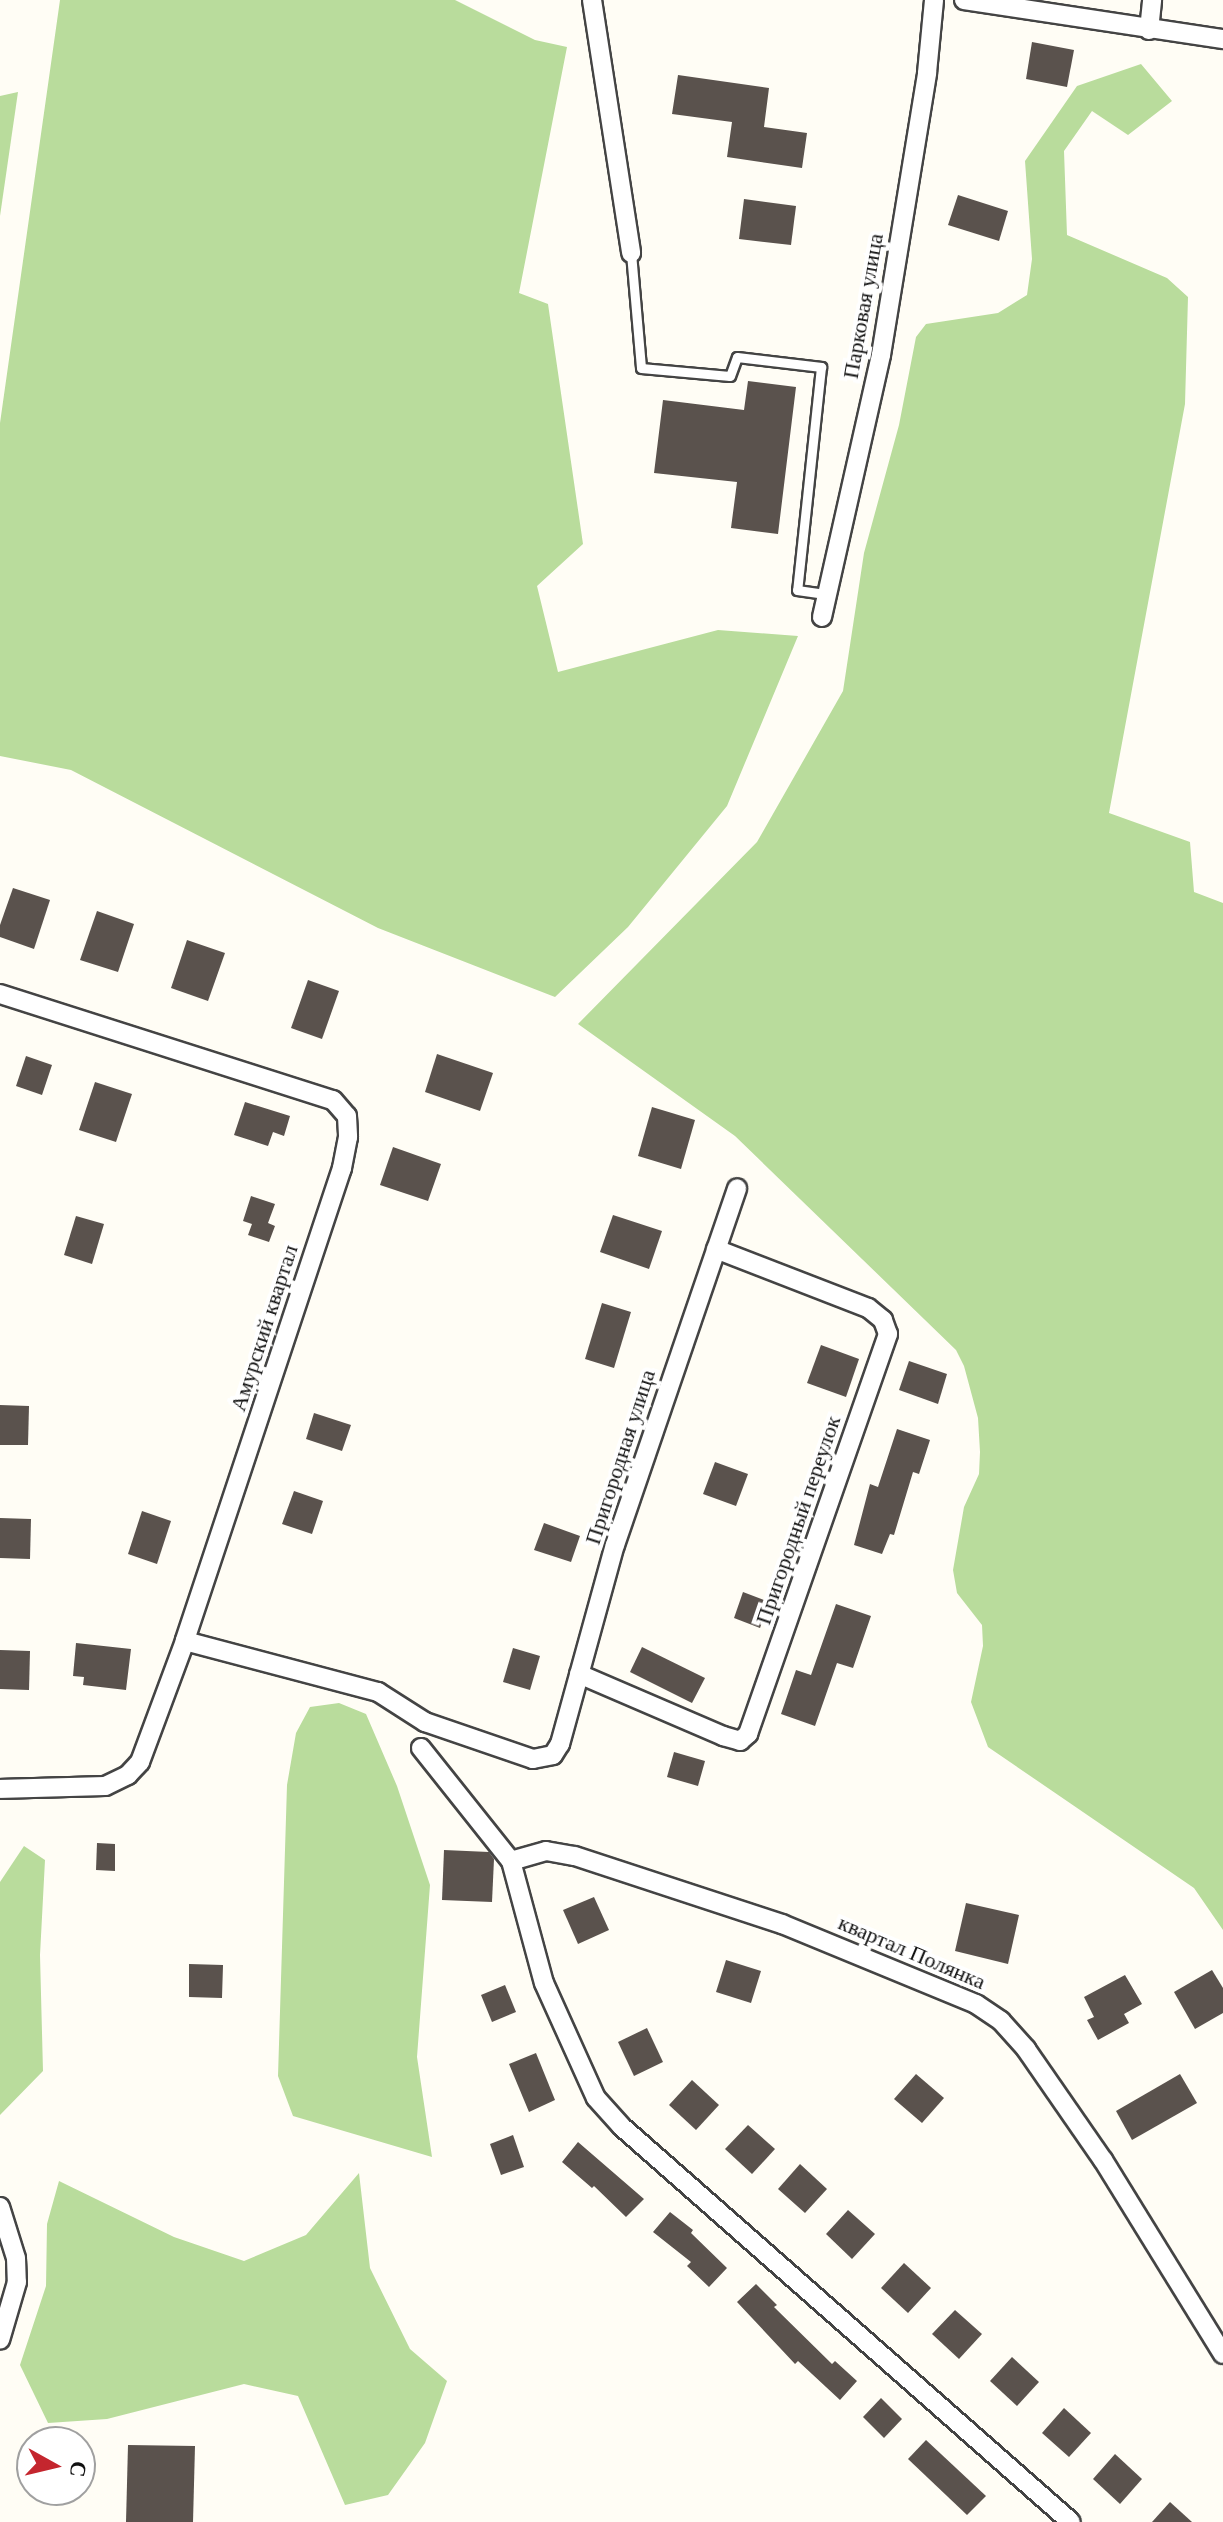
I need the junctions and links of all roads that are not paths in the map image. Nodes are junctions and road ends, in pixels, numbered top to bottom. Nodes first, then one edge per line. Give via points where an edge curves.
1 (592, 0) edge
2 (934, 0) edge
3 (964, 0) edge
4 (1152, 0) edge
5 (1149, 30) junction
6 (1223, 39) edge
7 (631, 253) joint
8 (827, 594) junction
9 (822, 617) dead end
10 (0, 994) edge
11 (737, 1188) dead end
12 (716, 1249) junction
13 (185, 1641) junction
14 (579, 1674) junction
15 (421, 1748) dead end
16 (0, 1789) edge
17 (511, 1861) junction
18 (0, 2207) edge
19 (0, 2340) edge
20 (1223, 2354) edge
21 (1071, 2522) edge

1 - 7 street
2 - 8 street, Парковая улица via 881,355
3 - 5 street
4 - 5 street
5 - 6 street
7 - 8 lane via 641,368 730,376 737,357 821,367 797,590
8 - 9 street, Парковая улица
10 - 13 street, Амурский квартал via 333,1100 347,1116 342,1168
11 - 12 street, Пригородная улица
12 - 14 street, Пригородная улица via 615,1545
12 - 14 street, Пригородный переулок via 868,1308 883,1320 888,1334 748,1734 740,1741 723,1736
13 - 14 street, Пригородная улица via 378,1692 425,1722 533,1759 553,1755 560,1744
13 - 16 street, Амурский квартал via 150,1741 128,1775 105,1786
15 - 17 street
17 - 20 street, квартал Полянка via 546,1851 575,1856 782,1924 976,2004 1001,2021 1103,2160
17 - 21 street via 544,1983 596,2098 621,2126
18 - 19 street via 16,2258 17,2282

